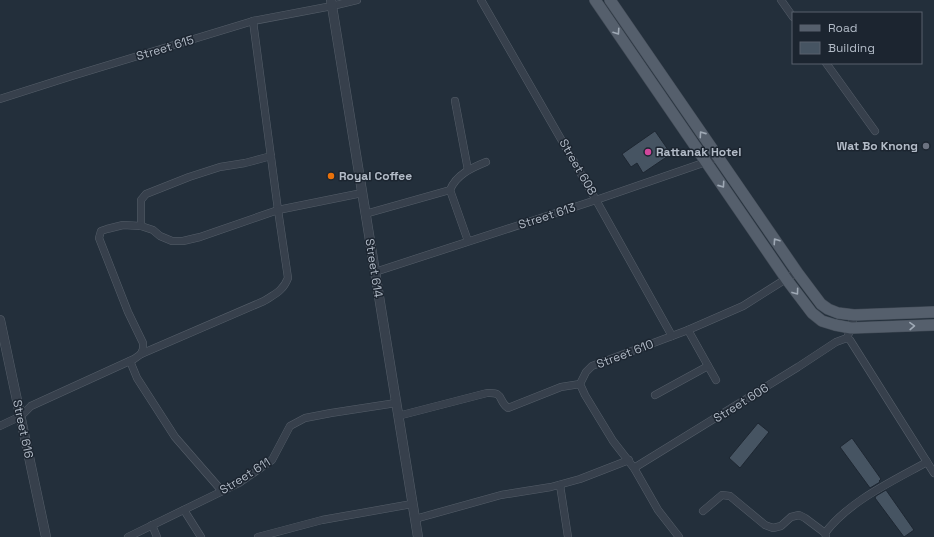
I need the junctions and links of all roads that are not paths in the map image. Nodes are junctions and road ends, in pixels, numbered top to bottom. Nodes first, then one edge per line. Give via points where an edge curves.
1 (357, 0) edge
2 (481, 0) edge
3 (595, 0) edge
4 (610, 0) edge
5 (781, 0) edge
6 (331, 3) edge
7 (792, 16) edge
8 (253, 22) junction
9 (827, 64) edge
10 (0, 99) edge
11 (455, 101) dead end
12 (875, 131) dead end
13 (271, 156) junction
14 (718, 156) junction
15 (486, 162) dead end
16 (706, 162) junction
17 (468, 170) junction
18 (450, 190) junction
19 (362, 193) junction
20 (596, 200) junction
21 (278, 210) junction
22 (365, 214) junction
23 (141, 226) junction
24 (468, 241) junction
25 (375, 272) junction
26 (797, 272) junction
27 (787, 280) junction
28 (934, 312) edge
29 (854, 315) junction
30 (0, 320) edge
31 (934, 325) edge
32 (688, 330) junction
33 (849, 333) junction
34 (672, 336) junction
35 (141, 354) junction
36 (130, 361) junction
37 (708, 366) junction
38 (716, 380) dead end
39 (580, 384) junction
40 (655, 395) dead end
41 (396, 403) junction
42 (21, 416) junction
43 (398, 416) junction
44 (0, 426) edge
45 (629, 460) junction
46 (927, 462) junction
47 (634, 468) junction
48 (934, 473) edge
49 (560, 485) junction
50 (222, 491) junction
51 (412, 504) junction
52 (184, 510) junction
53 (703, 511) dead end
54 (415, 519) junction
55 (152, 525) junction
56 (826, 535) edge
57 (46, 537) edge
58 (128, 537) edge
59 (157, 537) edge
60 (201, 537) edge
61 (258, 537) edge
62 (418, 537) edge
63 (568, 537) edge
64 (679, 537) edge

1 - 6 street
2 - 20 street, Street 608
3 -> 16 main road
14 -> 4 main road
5 - 7 street
6 - 8 street, Street 615
6 - 19 street, Street 614
8 - 10 street, Street 615
8 - 13 street
9 - 12 street
11 - 17 street
13 - 21 street
13 - 23 street via 220,167 146,194 141,200
14 - 16 street, Street 613
26 -> 14 main road
15 - 17 street
16 - 20 street, Street 613
16 -> 27 main road
17 - 18 street via 453,183
18 - 22 street
18 - 24 street
19 - 21 street
19 - 22 street, Street 614
20 - 24 street, Street 613
20 - 34 street, Street 608
21 - 23 street via 183,241 172,241
21 - 35 street via 288,278 285,285 264,301
22 - 25 street, Street 614
23 - 35 street via 123,225 107,229 101,232 99,238 143,343
24 - 25 street, Street 613
25 - 41 street, Street 614
26 - 27 street, Street 610
26 - 29 main road via 821,304 838,313
27 - 32 street, Street 610 via 743,306
27 -> 33 main road via 812,313 822,321
28 - 29 main road
29 - 33 street
30 - 42 street, Street 616
33 -> 31 main road
32 - 34 street, Street 610
32 - 37 street
33 - 46 street via 850,340
33 - 47 street, Street 606
34 - 39 street, Street 610 via 592,366
35 - 36 street
36 - 42 street via 31,406
36 - 50 street via 140,384 175,437
37 - 38 street
37 - 40 street
39 - 43 street via 562,387 508,408 494,392
39 - 45 street via 613,441
41 - 43 street, Street 614
41 - 50 street, Street 611 via 305,418 290,426 272,460 239,483
42 - 44 street
42 - 57 street, Street 616
43 - 51 street, Street 614
45 - 47 street
45 - 49 street
46 - 48 street
46 - 56 street via 869,494 839,517
47 - 64 street via 658,510
49 - 54 street via 501,495
49 - 63 street
50 - 52 street, Street 611
51 - 54 street, Street 614
51 - 61 street via 322,520
52 - 55 street, Street 611
52 - 60 street
53 - 56 street via 722,495 730,496 765,525 773,528 781,526 791,516 798,515
54 - 62 street, Street 614
55 - 58 street, Street 611
55 - 59 street

